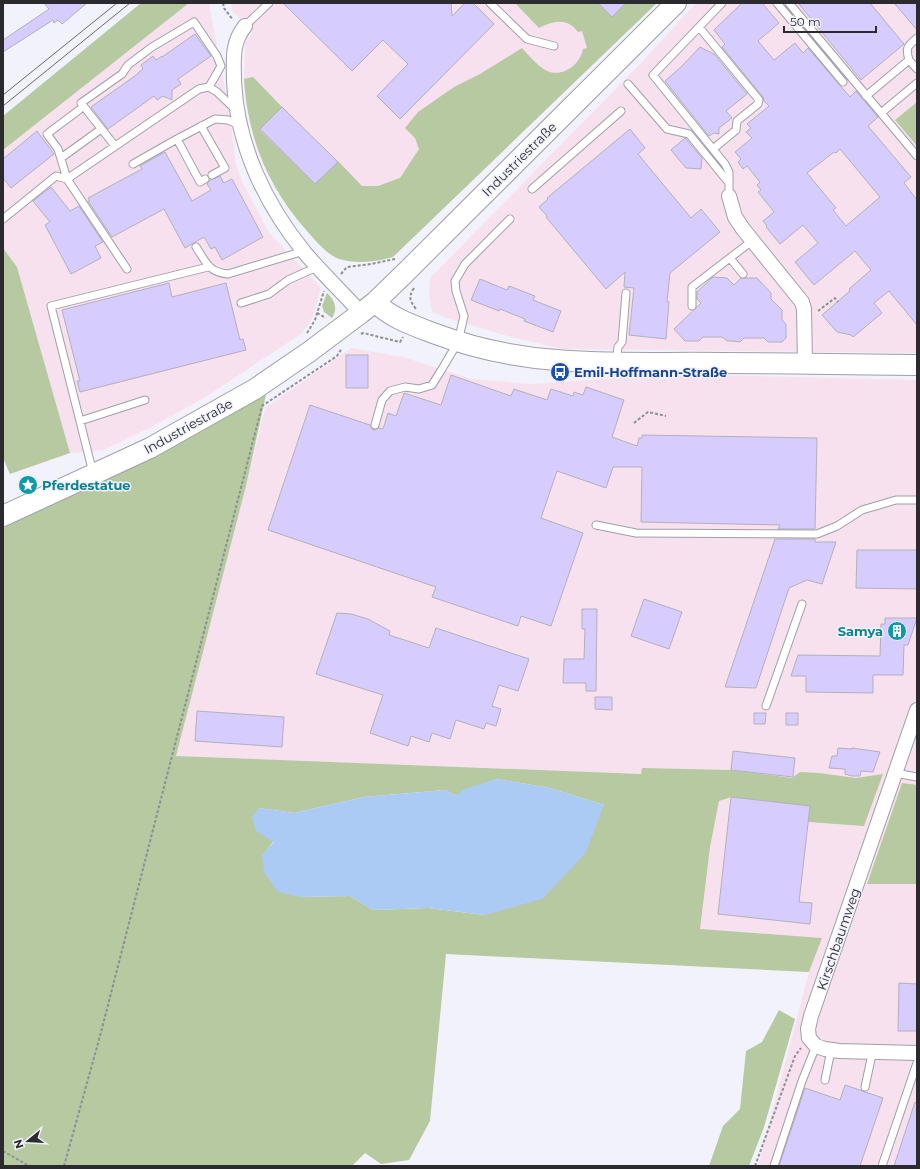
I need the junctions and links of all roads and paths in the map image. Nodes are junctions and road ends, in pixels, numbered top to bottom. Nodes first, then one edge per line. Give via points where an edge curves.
1 (223, 3) edge
2 (269, 3) edge
3 (490, 3) edge
4 (676, 3) edge
5 (722, 3) edge
6 (777, 3) edge
7 (789, 3) edge
8 (699, 27) junction
9 (244, 28) junction
10 (917, 38) edge
11 (554, 46) dead end
12 (909, 60) junction
13 (917, 69) edge
14 (843, 82) dead end
15 (917, 83) edge
16 (628, 84) dead end
17 (209, 87) junction
18 (866, 96) junction
19 (79, 110) dead end
20 (621, 111) dead end
21 (237, 112) junction
22 (881, 113) junction
23 (201, 126) junction
24 (241, 126) junction
25 (97, 132) dead end
26 (177, 139) junction
27 (115, 146) junction
28 (713, 149) junction
29 (917, 156) edge
30 (61, 158) junction
31 (134, 164) dead end
32 (212, 175) dead end
33 (68, 179) junction
34 (204, 179) dead end
35 (532, 189) dead end
36 (729, 189) junction
37 (3, 219) edge
38 (510, 219) dead end
39 (752, 241) junction
40 (196, 247) dead end
41 (304, 252) junction
42 (730, 258) junction
43 (208, 267) junction
44 (318, 267) junction
45 (127, 269) dead end
46 (743, 274) dead end
47 (333, 282) junction
48 (626, 293) dead end
49 (838, 302) dead end
50 (241, 303) dead end
51 (692, 306) dead end
52 (368, 307) junction
53 (804, 313) junction
54 (307, 333) dead end
55 (458, 342) junction
56 (341, 349) dead end
57 (616, 363) junction
58 (805, 364) junction
59 (917, 366) edge
60 (145, 400) dead end
61 (666, 416) dead end
62 (80, 421) junction
63 (634, 423) dead end
64 (375, 425) dead end
65 (93, 473) junction
66 (917, 500) edge
67 (3, 516) edge
68 (596, 525) dead end
69 (802, 604) dead end
70 (766, 706) dead end
71 (917, 710) edge
72 (895, 773) junction
73 (917, 778) edge
74 (137, 889) junction
75 (140, 890) dead end
76 (812, 1042) junction
77 (831, 1050) junction
78 (871, 1052) junction
79 (917, 1052) edge
80 (917, 1064) edge
81 (825, 1080) dead end
82 (865, 1087) dead end
83 (3, 1151) edge
84 (29, 1166) edge
85 (64, 1166) edge
86 (755, 1166) edge
87 (774, 1166) edge
88 (882, 1166) edge

1 - 9 path via 224,8
2 - 9 lane
3 - 11 lane via 526,39
4 - 52 main road, Industriestraße
5 - 8 lane
6 - 14 lane
7 - 18 lane
8 - 28 lane via 653,75
8 - 28 lane via 759,100 758,104 738,121 736,130
9 - 21 street via 235,42 233,58
10 - 12 lane via 908,46 906,52
12 - 13 lane
12 - 18 lane
15 - 22 lane
16 - 36 lane via 667,129 690,134
17 - 21 lane
17 - 27 lane via 191,93
17 - 27 lane via 221,66 194,22 152,47 128,65 122,74 81,103
18 - 22 lane
19 - 30 lane via 47,134
20 - 35 lane
21 - 24 street
22 - 29 lane
23 - 24 lane via 215,119 228,120
23 - 26 lane
23 - 32 lane via 225,168
24 - 41 street via 249,158 263,190
25 - 30 lane
26 - 31 lane
26 - 34 lane via 200,182
27 - 33 lane
28 - 36 lane via 729,172
30 - 33 lane
33 - 37 lane via 56,176
33 - 45 lane
36 - 39 street via 735,216
38 - 55 lane via 465,264 455,281 464,316
39 - 42 lane
39 - 53 street via 801,300
40 - 43 lane
41 - 43 lane via 228,274 215,272
41 - 44 street
42 - 46 lane
42 - 51 lane via 692,287
43 - 62 lane via 51,306
44 - 47 street
44 - 50 lane via 288,280 269,294
47 - 52 street
47 - 54 path via 324,292 315,320
48 - 57 lane via 622,342 618,347
49 - 53 path via 835,298 817,312
52 - 55 main road via 382,308 403,321
52 - 65 main road, Industriestraße via 255,389 150,448
53 - 58 street
55 - 57 main road via 521,356
55 - 64 lane via 432,385 419,389 405,387 390,391 382,400
56 - 74 path via 338,356 262,406
57 - 58 main road
58 - 59 main road
60 - 62 lane
61 - 63 path via 648,412
62 - 65 lane
65 - 67 main road, Industriestraße
66 - 68 lane via 896,500 862,510 837,526 817,534 636,533
69 - 70 lane
71 - 72 street, Kirschbaumweg
72 - 73 lane
72 - 76 street, Kirschbaumweg via 811,1016 808,1030
74 - 75 path
74 - 85 path
76 - 77 street
76 - 86 path via 795,1056
76 - 87 lane
77 - 78 street
77 - 81 lane
78 - 79 street
78 - 82 lane
80 - 88 lane
83 - 84 path

